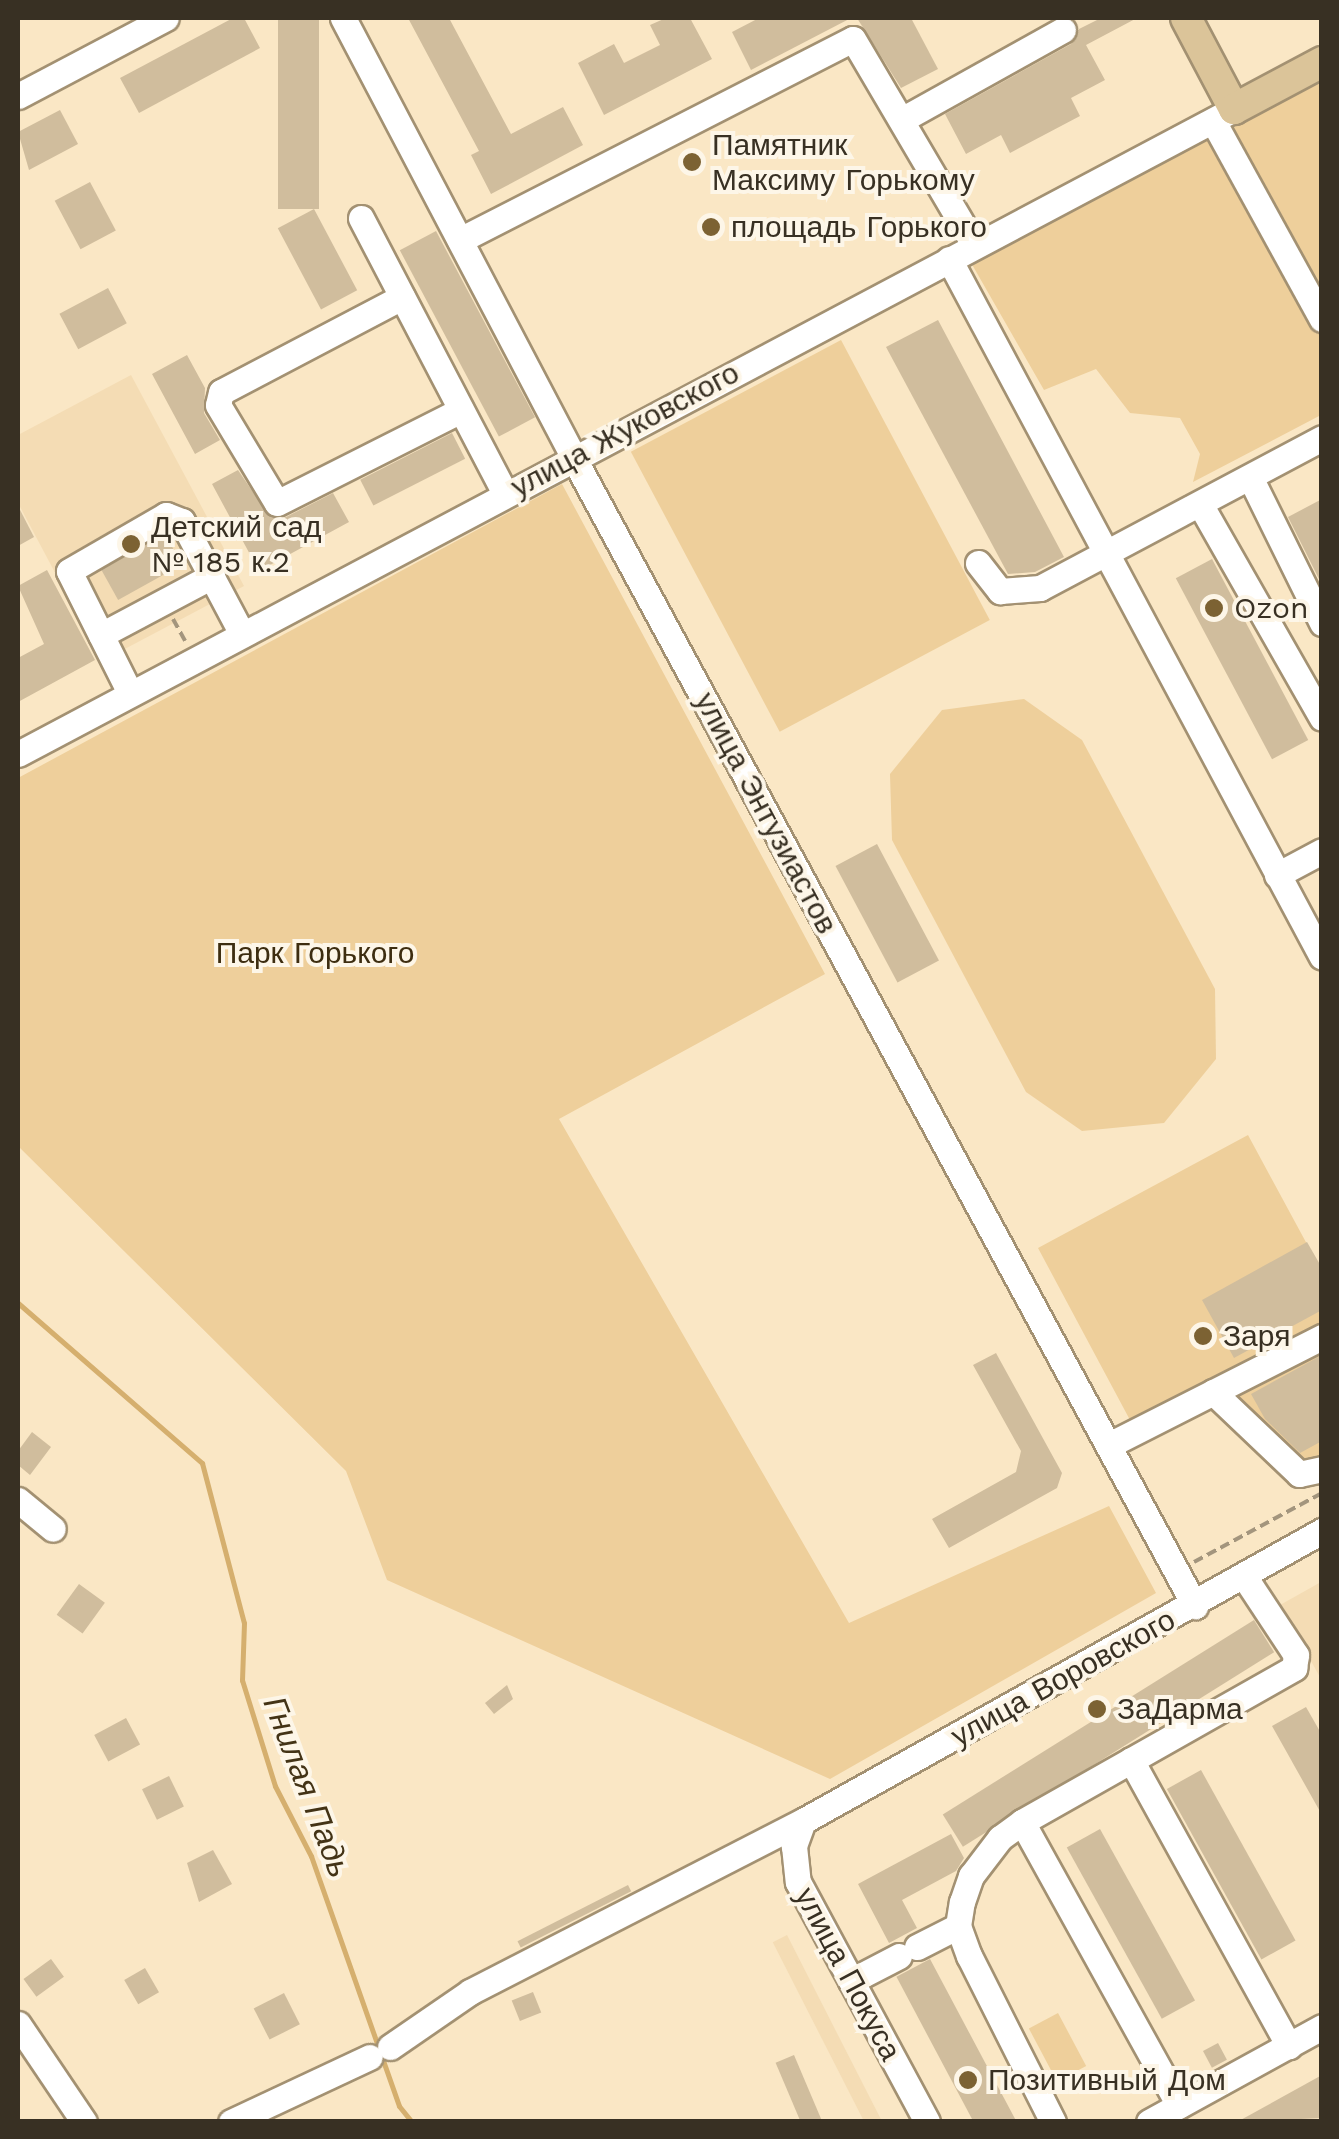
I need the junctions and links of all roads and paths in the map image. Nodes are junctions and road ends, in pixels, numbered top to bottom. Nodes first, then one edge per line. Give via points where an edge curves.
1 (166, 18) edge
2 (343, 18) edge
3 (1186, 18) edge
4 (1063, 30) dead end
5 (1322, 62) edge
6 (18, 96) edge
7 (1224, 115) junction
8 (903, 119) junction
9 (361, 218) dead end
10 (460, 240) junction
11 (975, 246) junction
12 (949, 259) junction
13 (402, 297) junction
14 (1322, 319) edge
15 (461, 410) junction
16 (1322, 438) edge
17 (573, 457) junction
18 (1250, 477) junction
19 (505, 493) junction
20 (1200, 504) junction
21 (1106, 553) junction
22 (978, 563) dead end
23 (212, 576) junction
24 (163, 602) junction
25 (1322, 622) edge
26 (242, 634) junction
27 (101, 636) junction
28 (195, 659) junction
29 (130, 693) junction
30 (1322, 718) edge
31 (18, 754) edge
32 (1322, 851) edge
33 (1277, 875) junction
34 (1322, 957) edge
35 (1322, 1336) edge
36 (1213, 1392) junction
37 (1108, 1445) junction
38 (1322, 1470) edge
39 (1322, 1493) edge
40 (18, 1500) edge
41 (53, 1529) dead end
42 (1322, 1531) edge
43 (1177, 1571) junction
44 (1244, 1576) junction
45 (1196, 1606) junction
46 (1132, 1760) junction
47 (803, 1821) junction
48 (1022, 1822) junction
49 (958, 1926) junction
50 (851, 1981) junction
51 (18, 2024) edge
52 (1322, 2027) edge
53 (1288, 2046) junction
54 (1179, 2105) junction
55 (271, 2112) edge
56 (84, 2122) edge
57 (231, 2122) edge
58 (926, 2122) edge
59 (1053, 2122) edge
60 (1149, 2122) edge

1 - 6 street
2 - 10 street, улица Энтузиастов
3 - 7 main road
4 - 8 street
5 - 7 main road
7 - 11 street, улица Жуковского
7 - 14 street
8 - 10 street via 862,46 842,40
8 - 11 street
9 - 13 street
10 - 17 street, улица Энтузиастов
11 - 12 street, улица Жуковского
12 - 17 street, улица Жуковского
12 - 21 street
13 - 15 street
13 - 15 street via 222,392 218,405 276,503
15 - 19 street
16 - 18 street
17 - 19 street, улица Жуковского
17 - 37 street, улица Энтузиастов
18 - 20 street
18 - 25 street
19 - 26 street, улица Жуковского
20 - 21 street
20 - 30 street
21 - 22 street via 1040,588 1013,594 992,584
21 - 33 street
23 - 24 street
23 - 26 street
23 - 27 street via 182,521 166,515 72,565 70,578
24 - 27 street
24 - 28 path
26 - 28 street, улица Жуковского
27 - 29 street
28 - 29 street, улица Жуковского
29 - 31 street, улица Жуковского
32 - 33 street
33 - 34 street
35 - 36 street
36 - 37 street
36 - 38 street via 1299,1474
37 - 43 street, улица Энтузиастов
39 - 43 path
40 - 41 street
42 - 44 street, улица Воровского
43 - 45 street, улица Энтузиастов
44 - 45 street, улица Воровского
44 - 46 street via 1296,1655 1294,1668
45 - 47 street, улица Воровского
46 - 48 street
46 - 53 street
47 - 50 street, улица Покуса via 794,1846 798,1882
47 - 55 street, улица Воровского via 470,1992
48 - 49 street via 1000,1838 971,1876
48 - 54 street
49 - 50 street
49 - 59 street
50 - 58 street, улица Покуса
51 - 56 street
52 - 53 street
53 - 54 street
54 - 60 street
55 - 57 street, улица Воровского

